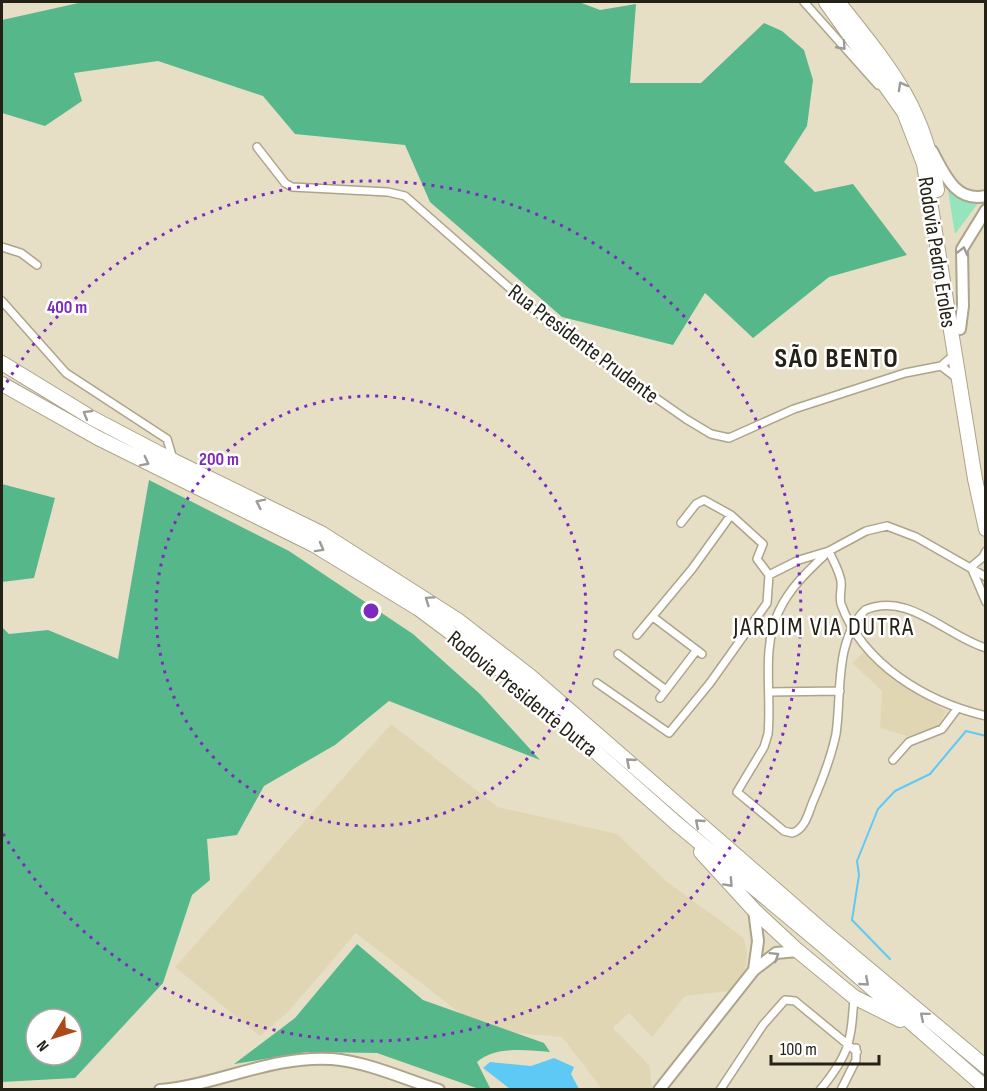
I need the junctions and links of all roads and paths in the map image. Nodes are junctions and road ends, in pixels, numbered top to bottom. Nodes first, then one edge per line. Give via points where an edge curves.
1 (804, 2) edge
2 (826, 2) edge
3 (838, 2) edge
4 (914, 135) junction
5 (929, 145) junction
6 (257, 147) dead end
7 (986, 196) edge
8 (986, 210) edge
9 (2, 248) edge
10 (37, 265) dead end
11 (2, 301) edge
12 (960, 329) junction
13 (955, 353) junction
14 (2, 363) edge
15 (941, 366) junction
16 (960, 380) junction
17 (2, 384) edge
18 (174, 461) junction
19 (986, 488) edge
20 (731, 515) junction
21 (681, 523) dead end
22 (986, 529) edge
23 (829, 551) junction
24 (986, 551) edge
25 (971, 567) junction
26 (768, 574) junction
27 (986, 577) edge
28 (986, 602) edge
29 (653, 617) junction
30 (854, 626) junction
31 (638, 635) dead end
32 (986, 648) edge
33 (618, 654) dead end
34 (597, 683) dead end
35 (666, 690) junction
36 (840, 691) junction
37 (769, 692) junction
38 (660, 698) dead end
39 (957, 709) junction
40 (986, 716) edge
41 (893, 760) dead end
42 (676, 823) junction
43 (754, 910) junction
44 (798, 951) junction
45 (754, 970) junction
46 (854, 997) junction
47 (926, 1036) junction
48 (850, 1042) junction
49 (986, 1067) edge
50 (986, 1088) edge
51 (160, 1089) edge
52 (439, 1089) edge
53 (659, 1089) edge
54 (720, 1089) edge
55 (820, 1089) edge
56 (841, 1089) edge

1 -> 4 street via 890,98
2 - 4 highway, Rodovia Pedro Eroles via 889,87
5 -> 3 highway, Rodovia Pedro Eroles via 900,80
4 - 13 highway, Rodovia Pedro Eroles via 929,191
5 - 7 street via 951,185 971,198
5 - 12 highway, Rodovia Pedro Eroles
6 - 15 street, Rua Presidente Prudente via 292,187 405,196 554,327 718,437 729,438 794,409 905,373
12 -> 8 street via 962,249
9 - 10 street via 21,253
11 - 18 street via 66,373 167,439
12 - 19 highway, Rodovia Pedro Eroles
13 - 15 street
13 - 16 highway, Rodovia Pedro Eroles
18 -> 14 highway, Rodovia Presidente Dutra via 92,418
15 - 16 street
16 - 22 highway, Rodovia Pedro Eroles
17 -> 42 highway, Rodovia Presidente Dutra via 98,438 314,545 375,580 517,682
49 -> 18 highway, Rodovia Presidente Dutra via 530,676 459,621 321,533
20 - 21 street via 704,500
20 - 26 street via 763,544 757,558
20 - 29 street
23 - 25 street via 866,531 887,526
23 - 26 street
23 - 30 street via 839,572 841,602
23 - 37 street via 803,576 778,612 772,630
24 - 25 street
25 - 27 street
25 - 28 street
26 - 34 street via 767,603 669,733
29 - 31 street
29 - 35 street via 699,652
30 - 32 street via 865,610 894,604
30 - 36 street via 846,643
30 - 39 street via 893,673 924,694
33 - 35 street
35 - 38 street
36 - 37 street
36 - 37 street via 832,751 805,822 792,833 784,831 738,794 768,734
39 - 40 street
39 - 41 street via 942,729 909,742
42 -> 43 highway
42 -> 47 highway, Rodovia Presidente Dutra via 811,934
43 - 44 highway
43 - 45 street via 758,941
45 -> 44 street via 776,953
44 - 46 highway
45 - 53 street
46 - 47 highway
46 - 48 street
47 - 50 highway, Rodovia Presidente Dutra
48 - 54 street via 795,1001 785,1000 763,1025
48 - 55 street via 838,1069
48 - 56 street via 858,1052
51 - 52 street via 269,1065 325,1059 358,1064

